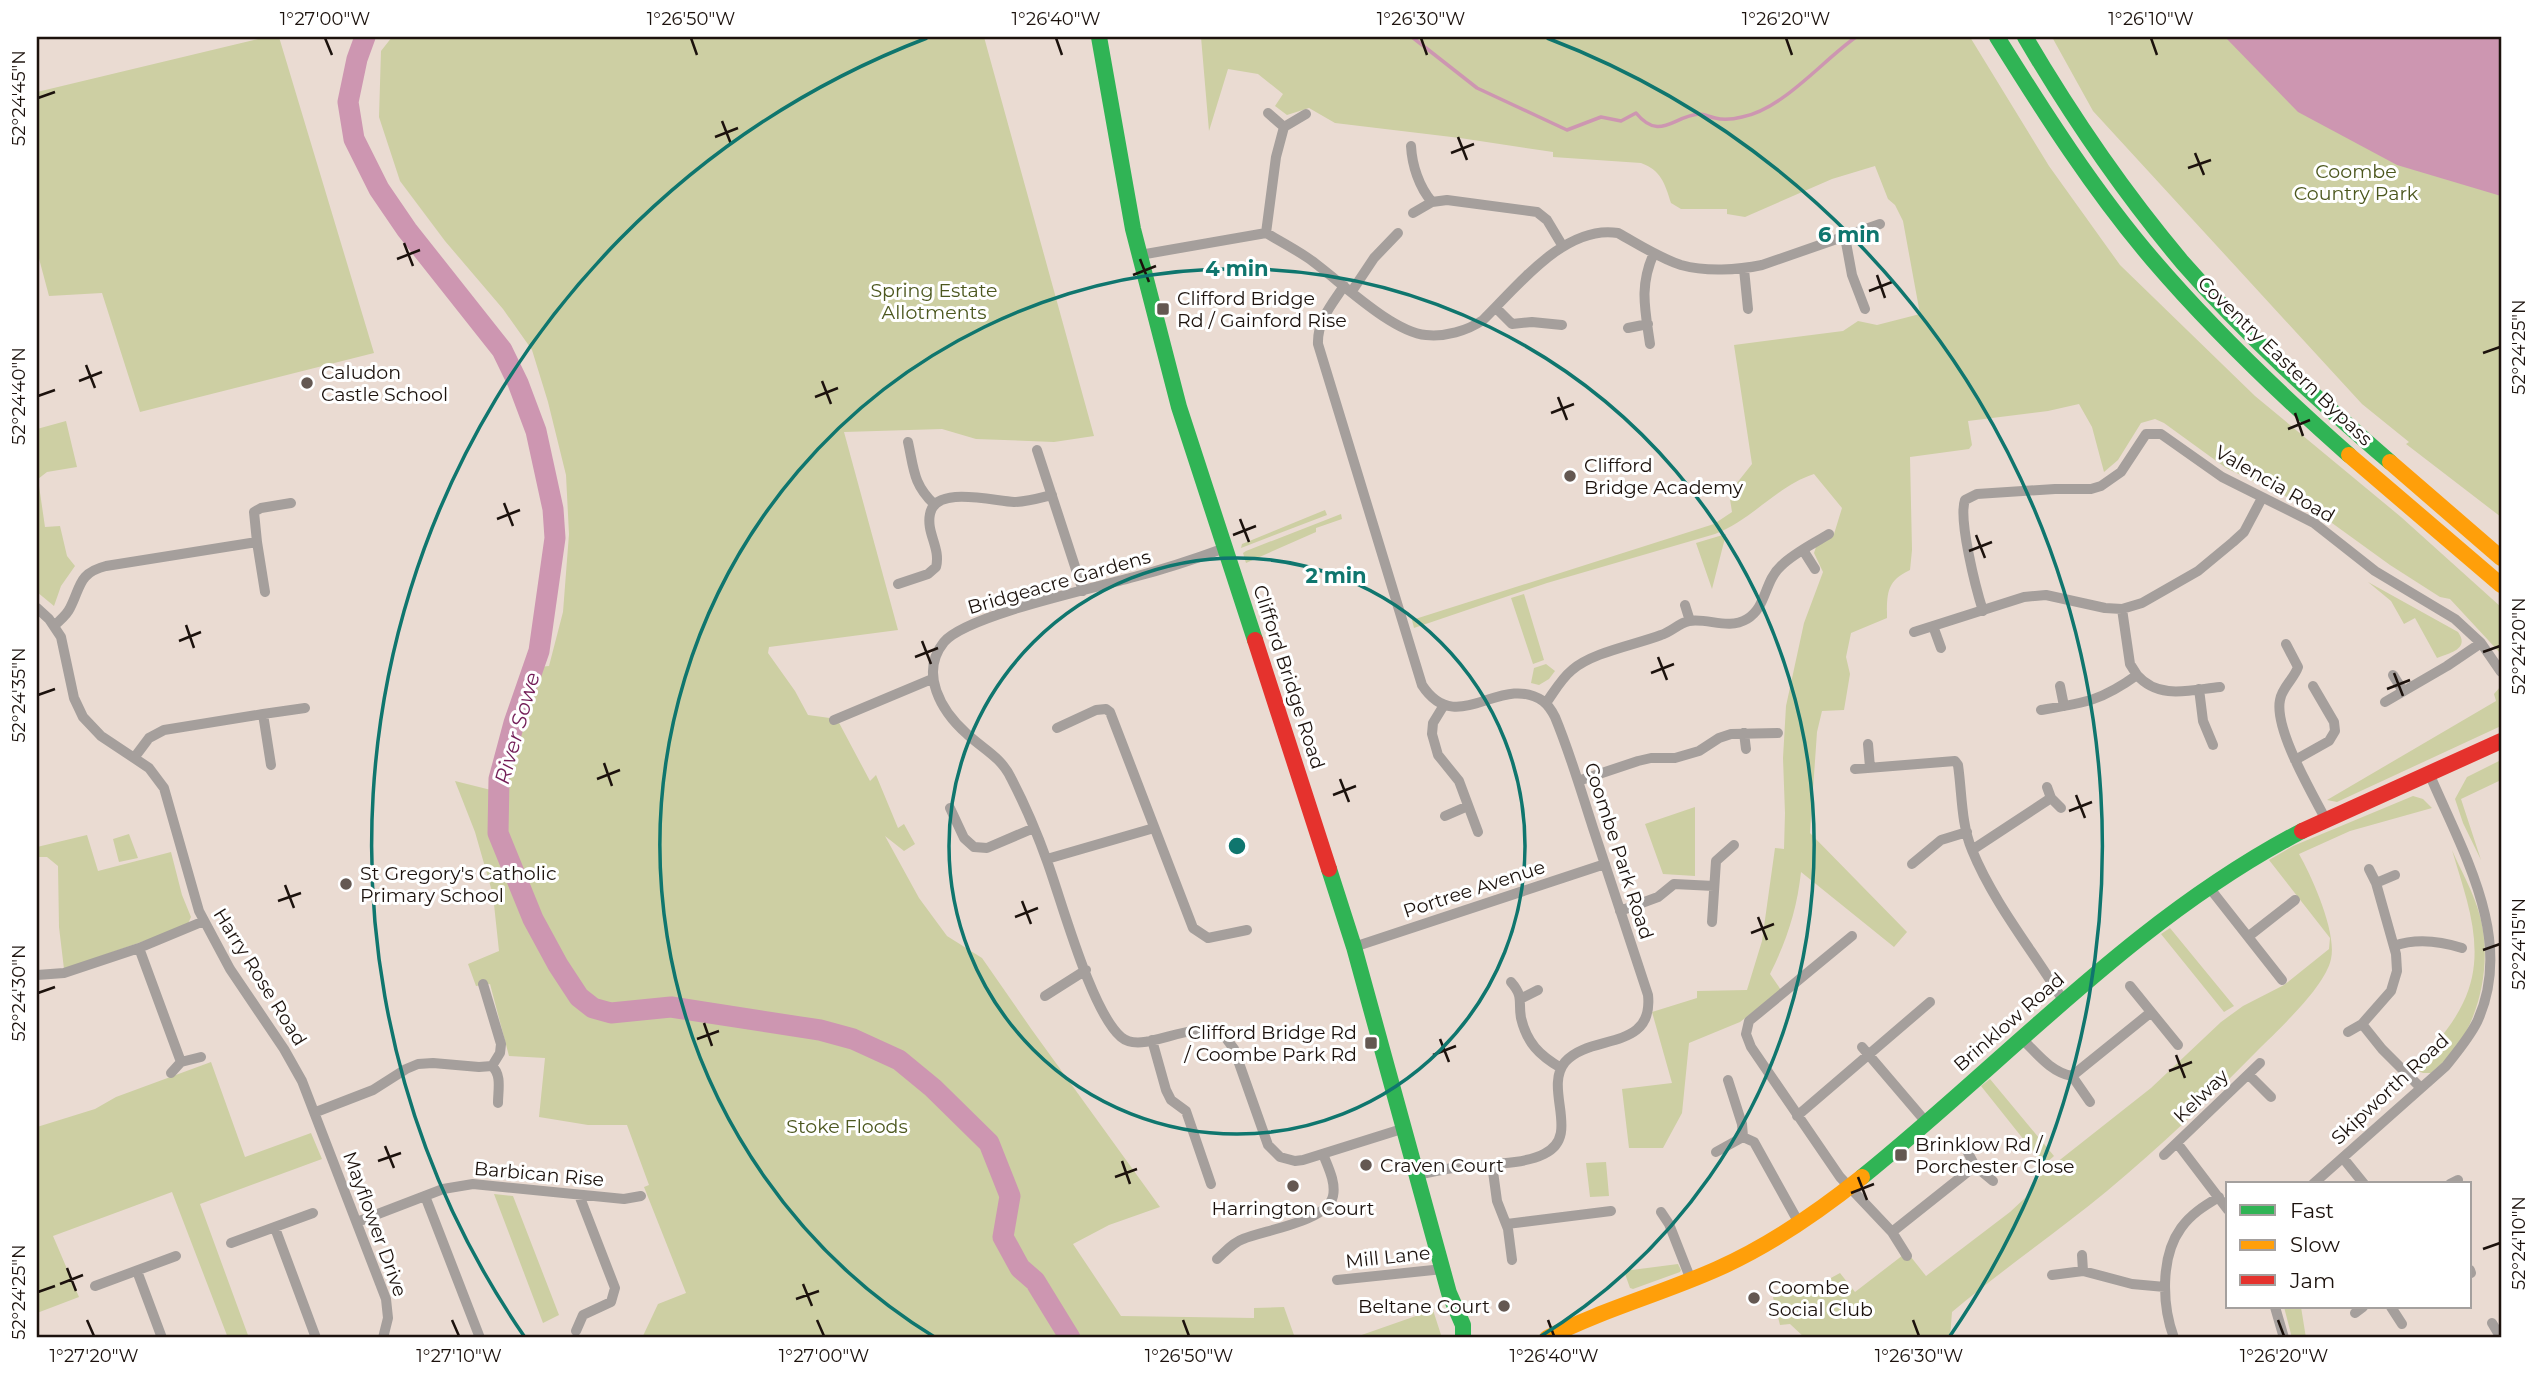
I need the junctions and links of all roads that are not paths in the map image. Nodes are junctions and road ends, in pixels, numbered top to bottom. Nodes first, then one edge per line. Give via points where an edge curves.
1 (1098, 37) edge
2 (1997, 37) edge
3 (2025, 37) edge
4 (1268, 113) dead end
5 (1306, 114) dead end
6 (1284, 127) junction
7 (1411, 146) dead end
8 (1432, 202) junction
9 (1413, 214) dead end
10 (1880, 224) dead end
11 (1266, 233) junction
12 (1398, 233) dead end
13 (1845, 237) junction
14 (1562, 245) junction
15 (1654, 253) junction
16 (1140, 255) junction
17 (1744, 269) junction
18 (1348, 289) junction
19 (1496, 308) junction
20 (1748, 309) dead end
21 (1865, 309) dead end
22 (1647, 324) junction
23 (1562, 325) dead end
24 (1629, 328) dead end
25 (1650, 344) dead end
26 (908, 442) dead end
27 (1037, 450) dead end
28 (1052, 495) junction
29 (2262, 498) junction
30 (291, 503) dead end
31 (934, 504) junction
32 (1829, 534) dead end
33 (257, 542) junction
34 (1225, 548) junction
35 (1803, 550) junction
36 (2501, 558) edge
37 (1815, 569) dead end
38 (898, 583) dead end
39 (2501, 585) edge
40 (1083, 591) junction
41 (265, 592) dead end
42 (1685, 605) dead end
43 (37, 608) edge
44 (2122, 609) junction
45 (1983, 611) junction
46 (1690, 621) junction
47 (54, 625) junction
48 (1933, 626) junction
49 (1914, 632) dead end
50 (2481, 643) junction
51 (2286, 644) dead end
52 (1941, 648) dead end
53 (2501, 671) edge
54 (2393, 675) dead end
55 (2137, 676) junction
56 (932, 679) junction
57 (2060, 686) dead end
58 (2313, 686) dead end
59 (2220, 687) dead end
60 (2199, 689) junction
61 (2403, 691) junction
62 (2385, 702) dead end
63 (1546, 704) junction
64 (1444, 705) junction
65 (2064, 706) junction
66 (304, 708) dead end
67 (2041, 710) dead end
68 (263, 714) junction
69 (834, 720) dead end
70 (1057, 728) dead end
71 (1744, 733) junction
72 (1778, 733) dead end
73 (2501, 741) edge
74 (1868, 744) dead end
75 (2213, 745) dead end
76 (1746, 749) dead end
77 (134, 758) junction
78 (2295, 760) junction
79 (271, 765) dead end
80 (1870, 767) junction
81 (1855, 769) dead end
82 (2429, 773) junction
83 (1578, 782) junction
84 (1468, 806) junction
85 (950, 808) dead end
86 (2062, 808) dead end
87 (1445, 816) dead end
88 (2326, 820) junction
89 (1034, 828) junction
90 (1154, 828) junction
91 (1478, 832) dead end
92 (1967, 832) junction
93 (1734, 845) dead end
94 (1972, 850) junction
95 (1047, 859) junction
96 (1605, 864) junction
97 (1912, 864) dead end
98 (2369, 869) dead end
99 (2395, 875) dead end
100 (2376, 883) junction
101 (1714, 886) junction
102 (2208, 886) junction
103 (2295, 900) dead end
104 (1620, 911) junction
105 (204, 921) junction
106 (1712, 922) dead end
107 (1247, 930) dead end
108 (2448, 930) dead end
109 (1852, 936) dead end
110 (2249, 936) junction
111 (2448, 943) junction
112 (2394, 946) junction
113 (1354, 947) junction
114 (139, 948) junction
115 (2462, 948) dead end
116 (2496, 966) edge
117 (1086, 970) junction
118 (37, 975) edge
119 (2282, 980) dead end
120 (1511, 982) dead end
121 (483, 984) dead end
122 (2130, 986) dead end
123 (1538, 990) dead end
124 (1045, 996) dead end
125 (1521, 998) junction
126 (1930, 1002) dead end
127 (2064, 1002) junction
128 (2150, 1013) junction
129 (2362, 1024) junction
130 (2348, 1032) dead end
131 (2021, 1038) junction
132 (1152, 1040) junction
133 (2178, 1045) dead end
134 (1866, 1051) junction
135 (201, 1057) dead end
136 (181, 1062) junction
137 (2260, 1063) dead end
138 (492, 1066) junction
139 (1561, 1068) junction
140 (171, 1073) dead end
141 (2249, 1075) junction
142 (2072, 1076) junction
143 (1728, 1080) dead end
144 (2421, 1088) junction
145 (2271, 1097) dead end
146 (2090, 1102) dead end
147 (498, 1103) dead end
148 (1797, 1116) junction
149 (317, 1117) junction
150 (1926, 1122) junction
151 (1405, 1128) junction
152 (1743, 1137) junction
153 (2177, 1143) junction
154 (1965, 1147) dead end
155 (1716, 1152) dead end
156 (1323, 1154) junction
157 (2164, 1155) dead end
158 (2343, 1158) junction
159 (1492, 1164) junction
160 (1975, 1166) junction
161 (1417, 1175) junction
162 (1993, 1181) dead end
163 (2315, 1182) edge
164 (2362, 1182) edge
165 (1211, 1185) dead end
166 (1848, 1187) junction
167 (579, 1195) junction
168 (425, 1196) junction
169 (641, 1196) dead end
170 (2218, 1197) junction
171 (2226, 1207) edge
172 (1611, 1211) dead end
173 (1661, 1212) dead end
174 (313, 1213) dead end
175 (357, 1222) junction
176 (1799, 1223) junction
177 (1507, 1224) junction
178 (275, 1228) junction
179 (1892, 1232) junction
180 (231, 1243) dead end
181 (2082, 1255) dead end
182 (176, 1256) dead end
183 (1907, 1256) dead end
184 (1217, 1259) dead end
185 (1512, 1260) dead end
186 (1443, 1269) junction
187 (137, 1271) junction
188 (2083, 1271) junction
189 (2052, 1275) dead end
190 (1337, 1280) dead end
191 (1691, 1280) junction
192 (94, 1286) dead end
193 (2165, 1287) junction
194 (2275, 1308) edge
195 (2392, 1308) edge
196 (2492, 1323) dead end
197 (2402, 1324) dead end
198 (576, 1331) dead end
199 (1463, 1332) edge
200 (162, 1338) edge
201 (316, 1338) edge
202 (383, 1338) edge
203 (480, 1338) edge
204 (1475, 1338) edge
205 (1547, 1338) edge
206 (2174, 1338) edge
207 (2284, 1338) edge
208 (2501, 1338) edge

1 - 16 main road, Clifford Bridge Road
2 - 39 main road, Coventry Eastern Bypass via 2046,117 2120,219 2217,331 2304,414
3 - 36 main road, Coventry Eastern Bypass via 2104,163 2192,273 2296,378
4 - 6 street
5 - 6 street
6 - 11 street
7 - 8 street via 1420,183
8 - 9 street
8 - 14 street via 1537,212
10 - 13 street
11 - 16 street
11 - 18 street
12 - 18 street
13 - 17 street
13 - 21 street
14 - 15 street via 1607,232 1618,233
14 - 19 street
15 - 17 street via 1681,265
15 - 22 street via 1645,272
16 - 34 main road, Clifford Bridge Road via 1180,407
17 - 20 street
18 - 19 street via 1402,328 1424,335 1471,328
18 - 64 street via 1324,317 1318,344 1423,685
19 - 23 street via 1512,324
22 - 24 street
22 - 25 street
26 - 31 street via 916,482
27 - 28 street
28 - 31 street via 1016,502 948,498
28 - 40 street
29 - 44 street via 2244,532 2198,571 2142,603
29 - 45 street, Valencia Road via 2153,432 2146,434 2121,472 2101,486 1970,496 1963,513
29 - 50 street, Valencia Road via 2314,523 2375,571 2455,619
30 - 33 street via 254,512
31 - 38 street via 929,521 936,567
32 - 35 street
33 - 41 street
33 - 47 street via 96,569 80,582 72,606
34 - 40 street, Bridgeacre Gardens
34 - 113 main road, Clifford Bridge Road
35 - 37 street
35 - 46 street via 1780,567 1761,604 1744,621 1730,625
40 - 56 street, Bridgeacre Gardens via 957,631 937,653
42 - 46 street
43 - 47 street, Harry Rose Road
44 - 45 street via 2046,595
44 - 55 street via 2130,664
45 - 48 street
46 - 63 street via 1574,667
47 - 77 street, Harry Rose Road via 83,718
48 - 49 street
48 - 52 street
50 - 53 street, Valencia Road
50 - 61 street
51 - 78 street via 2298,667 2279,702
54 - 61 street
55 - 60 street via 2156,690
55 - 65 street via 2107,695
56 - 69 street
56 - 89 street via 940,701 957,724 1006,768
57 - 65 street
58 - 78 street via 2335,731 2329,741
59 - 60 street
60 - 75 street via 2203,720
61 - 62 street
63 - 64 street via 1519,692 1465,708
63 - 83 street, Coombe Park Road via 1555,716
64 - 84 street via 1432,734 1438,755 1459,781
65 - 67 street
66 - 68 street
68 - 77 street via 164,730 149,738
68 - 79 street
70 - 90 street via 1096,710 1110,712
71 - 72 street
71 - 76 street
71 - 83 street via 1719,738 1699,751 1638,761
73 - 82 main road, Brinklow Road
74 - 80 street
77 - 105 street, Harry Rose Road via 154,772 164,788
78 - 88 street
80 - 81 street
80 - 92 street via 1955,761
82 - 88 main road, Brinklow Road
82 - 116 street, Skipworth Road via 2473,876
83 - 96 street, Coombe Park Road
84 - 87 street
84 - 91 street
85 - 89 street via 964,838 981,849
86 - 94 street via 2049,792
88 - 102 main road, Brinklow Road via 2259,853
89 - 95 street
90 - 95 street
90 - 107 street via 1198,933 1213,938
92 - 94 street
92 - 97 street via 1941,840
93 - 101 street via 1716,861
94 - 127 street
95 - 117 street
96 - 104 street, Coombe Park Road
96 - 113 street, Portree Avenue
98 - 100 street
99 - 100 street
100 - 112 street
101 - 104 street via 1674,884 1658,897
101 - 106 street
102 - 110 street
102 - 127 main road, Brinklow Road
103 - 110 street
104 - 139 street, Coombe Park Road via 1649,1007 1638,1029 1578,1052
105 - 114 street
105 - 149 street, Harry Rose Road via 295,1068
108 - 111 street
109 - 148 street via 1749,1021 1746,1034 1751,1047
110 - 119 street
111 - 112 street via 2419,941
111 - 115 street
112 - 129 street via 2395,982
113 - 151 main road, Clifford Bridge Road
114 - 118 street via 64,973
114 - 136 street
116 - 144 street, Skipworth Road via 2464,1044
117 - 124 street
117 - 132 street via 1119,1035 1129,1041
120 - 125 street
121 - 138 street via 501,1044
122 - 128 street
123 - 125 street
125 - 139 street via 1521,1016 1532,1047
126 - 134 street
127 - 131 main road, Brinklow Road
128 - 133 street
128 - 142 street
129 - 130 street
129 - 144 street
131 - 142 street via 2060,1074
131 - 150 main road, Brinklow Road
132 - 156 street via 1200,1028 1223,1034 1234,1049 1272,1150 1295,1161
132 - 165 street via 1166,1090 1186,1111
134 - 148 street
134 - 150 street
135 - 136 street
136 - 140 street
137 - 141 street, Kelway
138 - 147 street via 498,1071
138 - 149 street via 418,1064
139 - 159 street via 1556,1087 1562,1129 1553,1148 1534,1158
141 - 145 street, Kelway
141 - 153 street, Kelway
142 - 146 street
143 - 152 street
144 - 158 street, Skipworth Road
148 - 166 street
149 - 175 street, Mayflower Drive
150 - 166 main road, Brinklow Road
151 - 156 street
151 - 161 main road, Clifford Bridge Road
152 - 155 street
152 - 176 street via 1754,1142
153 - 157 street, Kelway
153 - 170 street, Kelway
154 - 160 street
156 - 184 street via 1334,1188 1327,1209 1243,1239
158 - 163 street, Skipworth Road
158 - 164 street
159 - 161 street
159 - 177 street via 1497,1201
160 - 162 street
160 - 179 street
161 - 186 main road, Clifford Bridge Road
166 - 176 main road, Brinklow Road
166 - 179 street
167 - 168 street, Barbican Rise via 473,1184
167 - 169 street, Barbican Rise
167 - 198 street via 615,1288 611,1303 583,1315
168 - 175 street, Barbican Rise
168 - 203 street
170 - 171 street, Kelway
170 - 193 street via 2180,1229
172 - 177 street
173 - 191 street
174 - 178 street
175 - 202 street, Mayflower Drive via 386,1299
176 - 191 main road, Brinklow Road
177 - 185 street
178 - 180 street
178 - 201 street
179 - 183 street
181 - 188 street
182 - 187 street
186 - 190 street, Mill Lane
186 - 199 main road, Clifford Bridge Road
187 - 192 street
187 - 200 street
188 - 189 street
188 - 193 street
191 - 205 main road, Brinklow Road via 1581,1320
193 - 206 street
194 - 207 street
195 - 197 street
196 - 208 street
199 - 204 main road, Clifford Bridge Road

